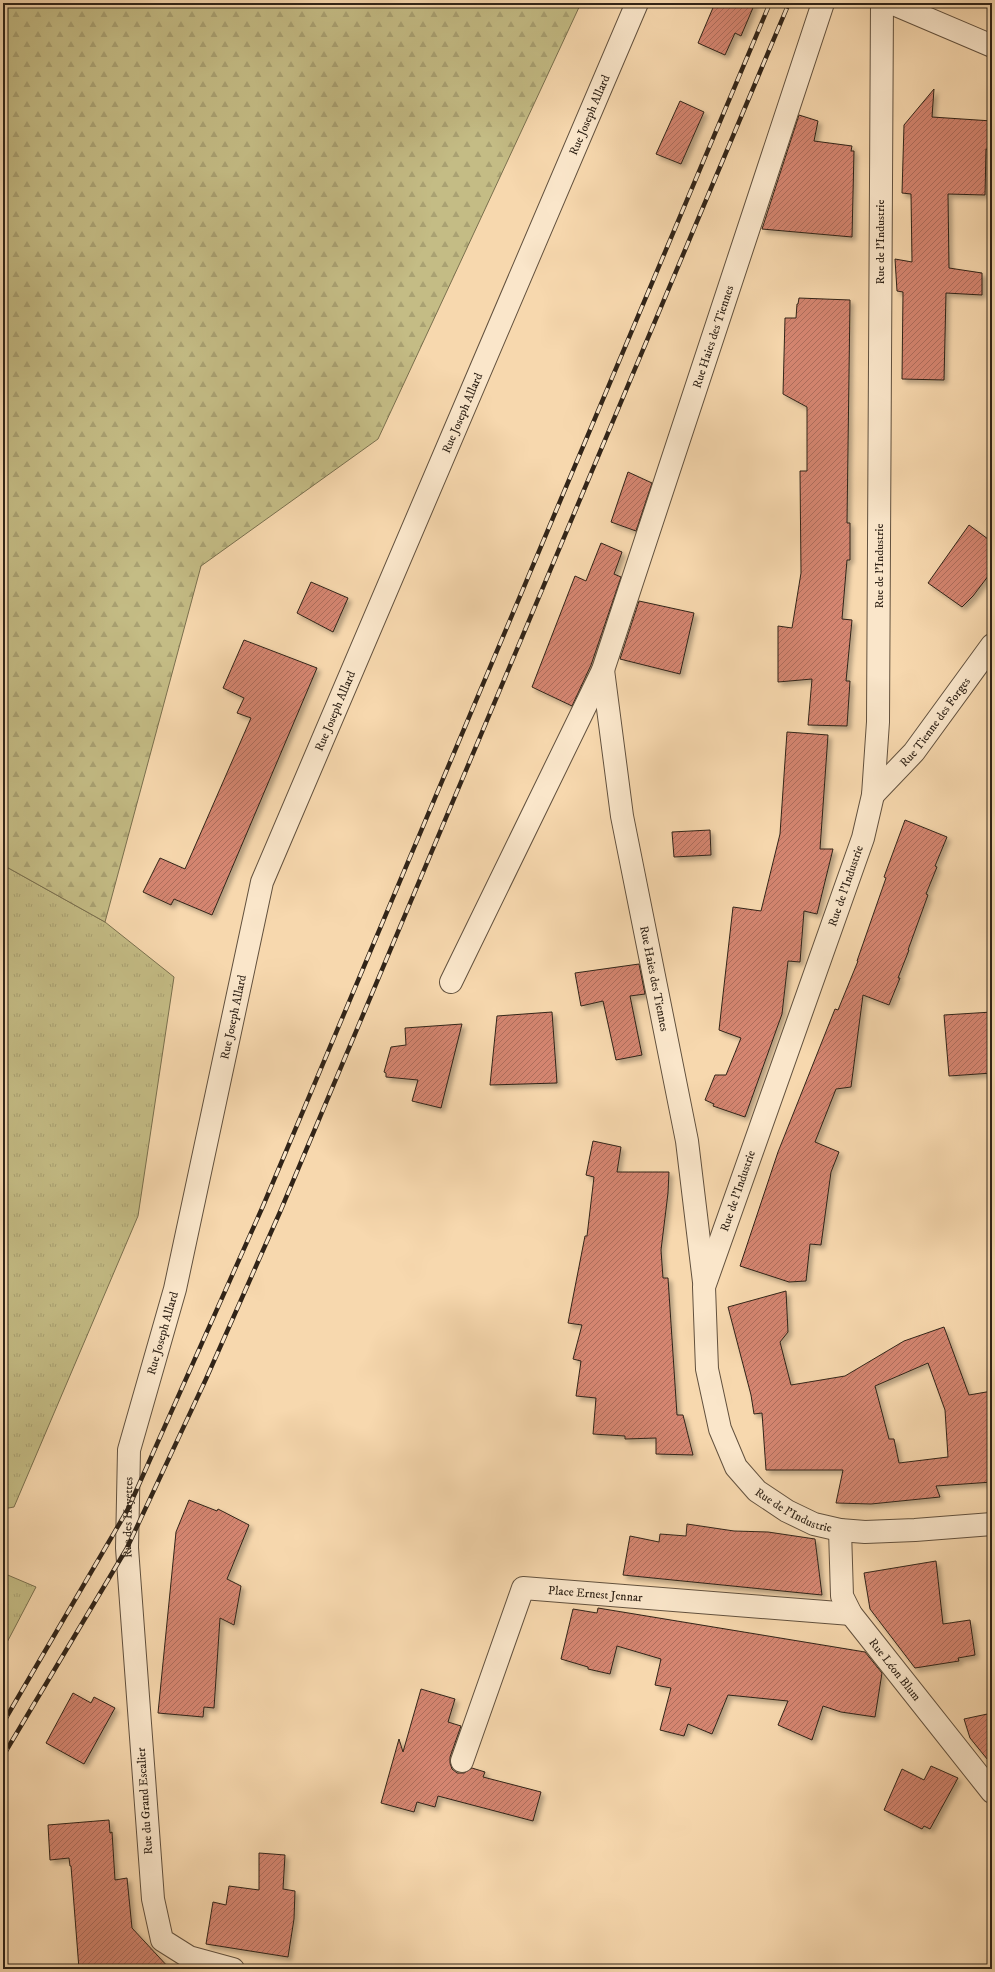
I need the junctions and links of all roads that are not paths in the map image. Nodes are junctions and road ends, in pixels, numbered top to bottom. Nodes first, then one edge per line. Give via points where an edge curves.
1 (637, 3) edge
2 (823, 3) edge
3 (882, 3) edge
4 (890, 3) edge
5 (992, 46) edge
6 (992, 645) edge
7 (603, 670) junction
8 (874, 795) junction
9 (451, 982) dead end
10 (704, 1287) junction
11 (129, 1450) joint
12 (992, 1524) edge
13 (840, 1530) junction
14 (129, 1584) joint
15 (851, 1614) junction
16 (462, 1760) dead end
17 (992, 1792) edge
18 (233, 1969) edge

1 - 11 street, Rue Joseph Allard via 262,882 175,1289
2 - 7 street, Rue Haies des Tiennes
3 - 8 street, Rue de l'Industrie via 878,722
4 - 5 street
6 - 8 street, Rue Tienne des Forges via 914,752
7 - 9 street, Rue Haies des Tiennes
7 - 10 street, Rue Haies des Tiennes via 622,816 688,1141
8 - 10 street, Rue de l'Industrie via 863,838
10 - 13 street, Rue de l'Industrie via 707,1369 720,1428 736,1467 757,1490 787,1510 814,1524
11 - 14 street, Rue des Hayettes
12 - 13 street, Rue de l'Industrie via 865,1532
13 - 15 street, Rue Léon Blum via 842,1596
14 - 18 street, Rue du Grand Escalier via 153,1899 162,1940 189,1957
15 - 16 street, Place Ernest Jennar via 523,1588
15 - 17 street, Rue Léon Blum

